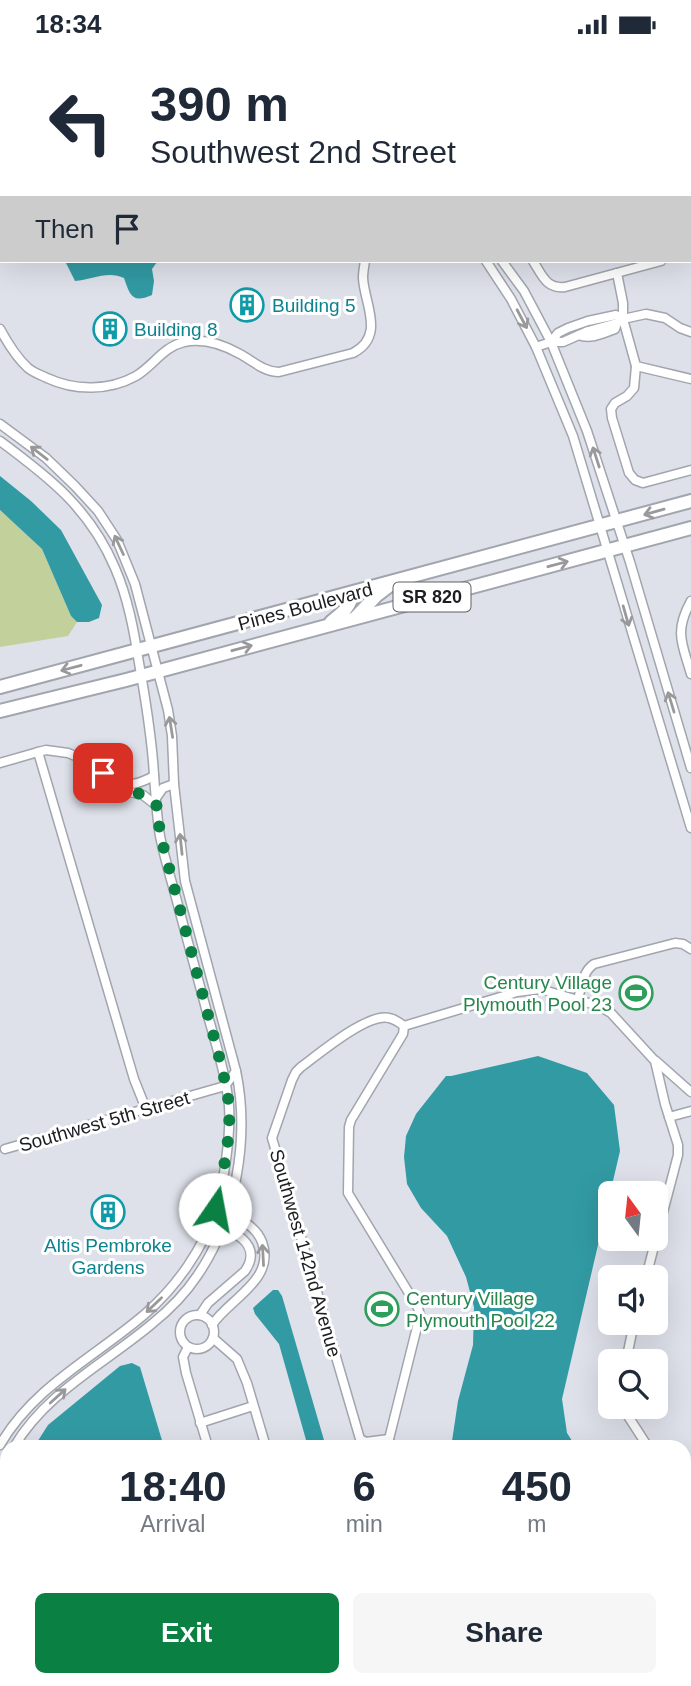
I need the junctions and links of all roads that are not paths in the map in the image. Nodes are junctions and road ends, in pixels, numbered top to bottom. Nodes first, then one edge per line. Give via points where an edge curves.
1 (364, 263) edge
2 (487, 263) edge
3 (503, 263) edge
4 (534, 263) edge
5 (654, 263) edge
6 (617, 273) junction
7 (620, 321) junction
8 (601, 322) junction
9 (0, 329) edge
10 (691, 332) edge
11 (579, 335) junction
12 (551, 342) junction
13 (536, 347) junction
14 (636, 366) junction
15 (691, 379) edge
16 (0, 424) edge
17 (0, 441) edge
18 (691, 470) edge
19 (691, 501) edge
20 (617, 522) junction
21 (599, 527) junction
22 (691, 528) edge
23 (625, 546) junction
24 (607, 551) junction
25 (395, 582) junction
26 (353, 593) junction
27 (691, 601) edge
28 (355, 618) junction
29 (328, 625) junction
30 (152, 647) junction
31 (137, 650) junction
32 (158, 671) junction
33 (691, 674) edge
34 (142, 675) junction
35 (0, 687) edge
36 (0, 711) edge
37 (38, 752) junction
38 (0, 763) edge
39 (691, 768) edge
40 (103, 773) junction
41 (154, 776) junction
42 (174, 784) junction
43 (157, 802) junction
44 (691, 828) edge
45 (691, 949) edge
46 (578, 1000) junction
47 (404, 1026) junction
48 (656, 1061) junction
49 (236, 1071) junction
50 (225, 1086) junction
51 (691, 1092) edge
52 (146, 1109) junction
53 (691, 1111) edge
54 (669, 1117) junction
55 (5, 1149) dead end
56 (215, 1209) junction
57 (227, 1213) junction
58 (210, 1223) junction
59 (222, 1227) junction
60 (649, 1265) edge
61 (200, 1315) junction
62 (212, 1325) junction
63 (213, 1338) junction
64 (188, 1347) junction
65 (253, 1406) junction
66 (630, 1419) edge
67 (200, 1423) junction
68 (4, 1440) edge
69 (19, 1440) edge
70 (206, 1440) edge
71 (264, 1440) edge
72 (362, 1440) edge
73 (392, 1440) edge
74 (643, 1440) edge

1 - 9 street via 363,280 372,314 362,348 279,372 214,343 184,342 163,352 132,378 82,388 58,383 28,368
2 -> 13 street
3 - 12 street
4 - 6 street via 556,288
5 - 6 street
6 - 7 street via 623,303
7 - 8 street via 616,315
7 - 10 street via 646,314
7 - 11 street via 615,329
7 - 14 street
8 - 11 street
8 - 12 street via 558,333
11 - 12 street
12 - 13 street
20 -> 12 street
13 - 21 street via 573,436
14 - 15 street
14 - 18 street via 634,388 611,409 629,473 643,483
30 -> 16 street via 135,584 117,540 98,511 46,458
17 - 31 street via 67,494 87,520 115,569
19 -> 20 highway, Pines Boulevard / SR 820
20 - 21 highway, Pines Boulevard / SR 820
20 - 23 street
21 - 24 street
21 - 25 highway, Pines Boulevard / SR 820
22 - 23 highway, Pines Boulevard / SR 820
23 - 24 highway, Pines Boulevard / SR 820
39 -> 23 street
28 -> 24 highway, Pines Boulevard / SR 820
24 -> 44 street
25 - 26 highway, Pines Boulevard / SR 820
25 - 28 highway
26 - 29 highway via 351,604
26 - 30 highway, Pines Boulevard / SR 820
27 - 33 street via 680,636
28 - 29 highway, Pines Boulevard / SR 820
32 -> 29 highway, Pines Boulevard / SR 820
30 - 31 highway, Pines Boulevard / SR 820
30 - 32 street
31 - 34 street
31 -> 35 highway, Pines Boulevard / SR 820
32 - 34 highway, Pines Boulevard / SR 820
42 -> 32 street via 172,736
34 - 36 highway, Pines Boulevard / SR 820
34 - 41 street
37 - 38 street
37 - 40 street via 79,756
37 - 52 street
40 - 41 street via 131,785
40 - 43 street via 111,785
41 - 43 street
42 - 43 street via 163,788
49 -> 42 street via 185,881
43 - 50 street via 160,834
45 - 46 street via 675,943 590,966
46 - 47 street via 530,990
46 - 48 street via 611,1013
47 - 72 street, Southwest 142nd Avenue via 388,1017 376,1020 342,1035 301,1067 272,1138
47 - 73 street via 349,1127 348,1193 420,1315
48 - 51 street
48 - 54 street
49 - 50 street
49 - 57 street via 242,1125
50 - 52 street, Southwest 5th Street
50 - 56 street via 229,1131
52 - 55 street, Southwest 5th Street
53 - 54 street
54 - 60 street via 678,1155
56 - 57 street
56 - 58 street
57 - 59 street
62 -> 57 street via 255,1282 264,1261 257,1233
58 - 59 street
58 -> 68 street via 186,1269 168,1291 145,1314 54,1382
59 - 61 street via 243,1238 251,1257 244,1271
69 -> 59 street via 63,1392 178,1300 197,1276
61 - 62 street
61 - 64 street via 182,1323 181,1337
62 - 63 street
63 - 64 street via 205,1348
63 - 65 street via 237,1359
64 - 67 street via 183,1357
65 - 67 street
65 - 71 street
66 - 74 street
67 - 70 street

